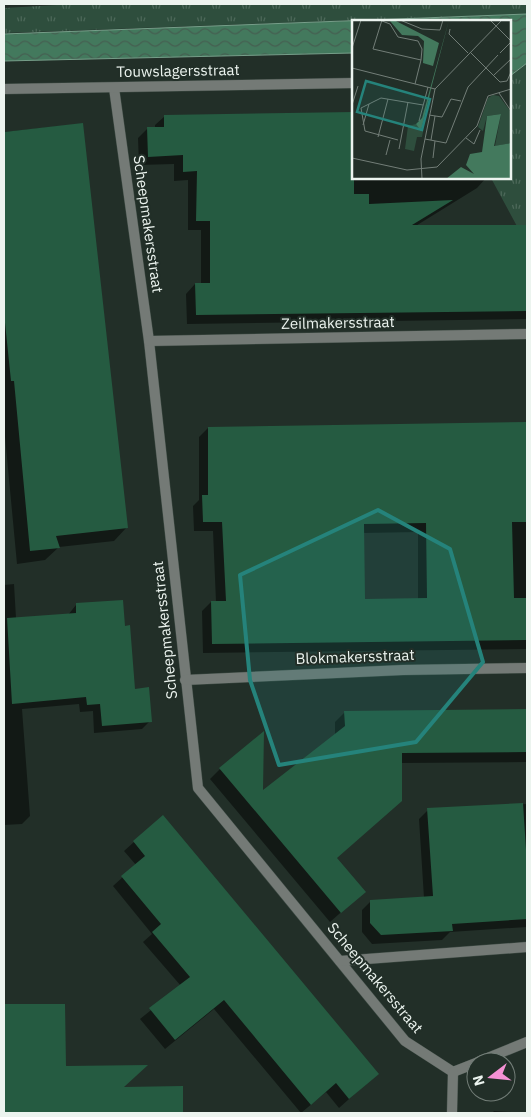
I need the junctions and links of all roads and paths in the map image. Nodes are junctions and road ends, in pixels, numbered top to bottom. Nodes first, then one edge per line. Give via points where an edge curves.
1 (352, 83) edge
2 (114, 88) junction
3 (4, 89) edge
4 (527, 334) edge
5 (149, 342) junction
6 (527, 668) edge
7 (185, 680) junction
8 (527, 947) edge
9 (340, 961) junction
10 (527, 1042) edge
11 (502, 1052) edge
12 (466, 1067) edge
13 (453, 1072) junction
14 (452, 1113) edge

1 - 2 street, Touwslagersstraat
2 - 3 street, Touwslagersstraat
2 - 5 street, Scheepmakersstraat
4 - 5 street, Zeilmakersstraat
5 - 7 street, Scheepmakersstraat
6 - 7 street, Blokmakersstraat
7 - 9 street, Scheepmakersstraat via 198,788
8 - 9 street
9 - 13 street, Scheepmakersstraat via 405,1041
10 - 11 street
12 - 13 street
13 - 14 street

